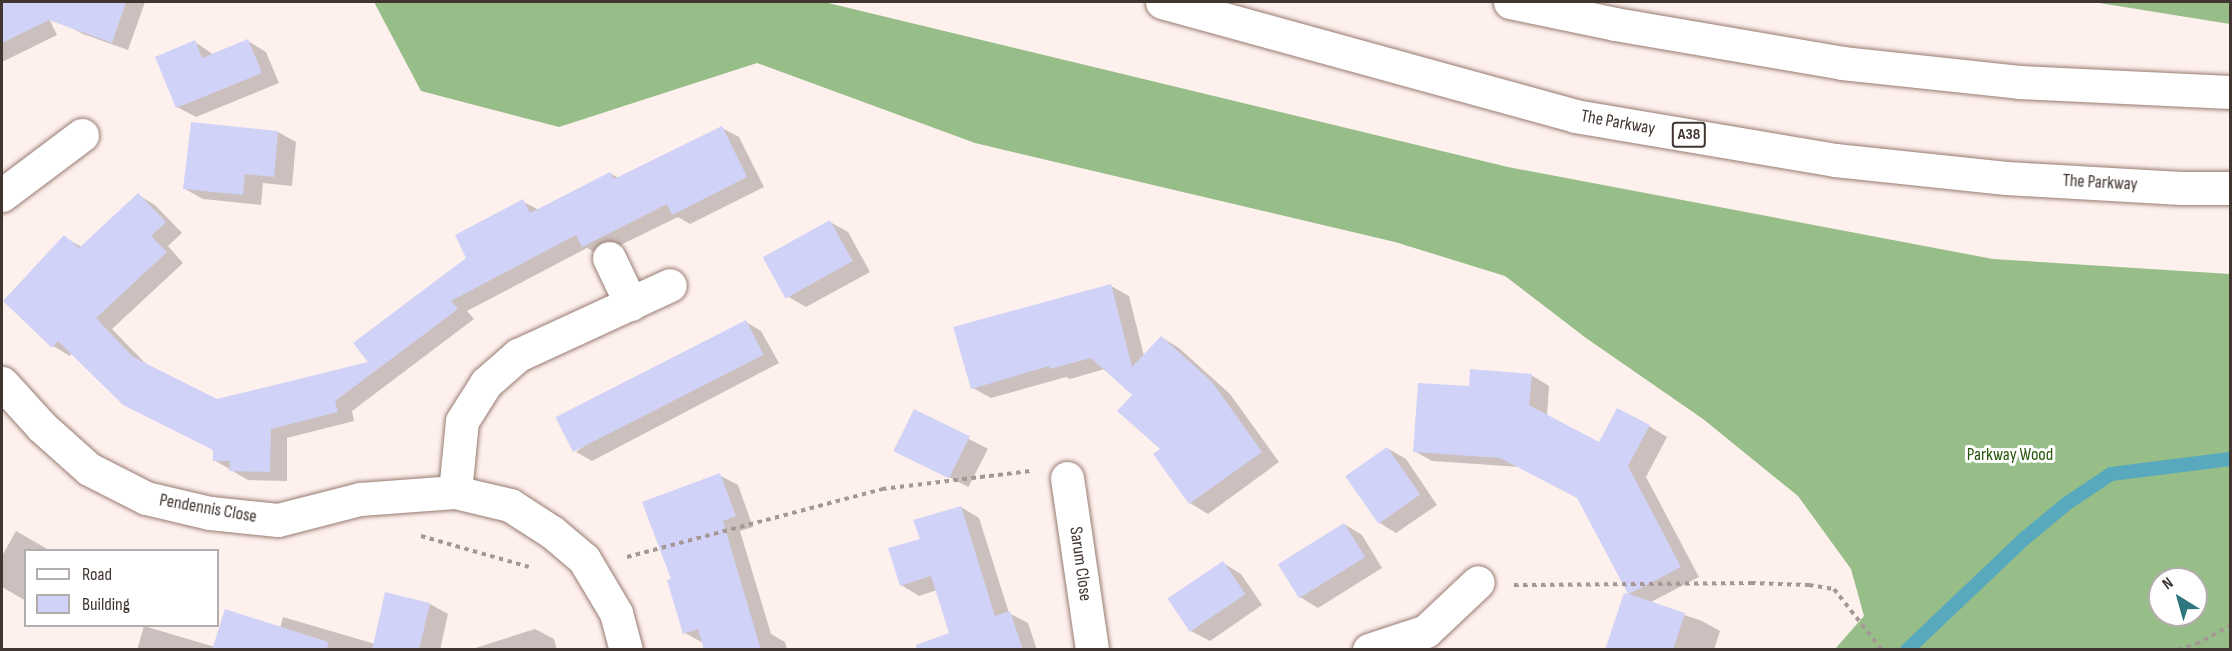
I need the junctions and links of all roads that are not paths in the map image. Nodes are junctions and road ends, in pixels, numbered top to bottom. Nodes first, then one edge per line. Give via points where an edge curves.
1 (1162, 2) edge
2 (1510, 2) edge
3 (2230, 92) edge
4 (82, 135) dead end
5 (2230, 188) edge
6 (2, 195) edge
7 (609, 258) dead end
8 (670, 285) dead end
9 (631, 304) junction
10 (2, 383) edge
11 (1067, 478) road end
12 (455, 492) junction
13 (1478, 582) road end
14 (626, 650) edge
15 (1092, 650) edge
16 (1369, 650) edge

1 - 5 main road, The Parkway / A38 via 1575,116 1835,160 2006,178
2 - 3 main road via 1842,63 2019,82
4 - 6 main road
7 - 9 main road
8 - 9 main road
9 - 12 main road via 518,356 486,383 462,421
10 - 12 main road, Pendennis Close via 42,427 89,469 146,498 210,513 278,520 360,499
11 - 15 main road, Sarum Close
12 - 14 main road, Pendennis Close via 510,505 584,559 616,613
13 - 16 main road via 1426,631

